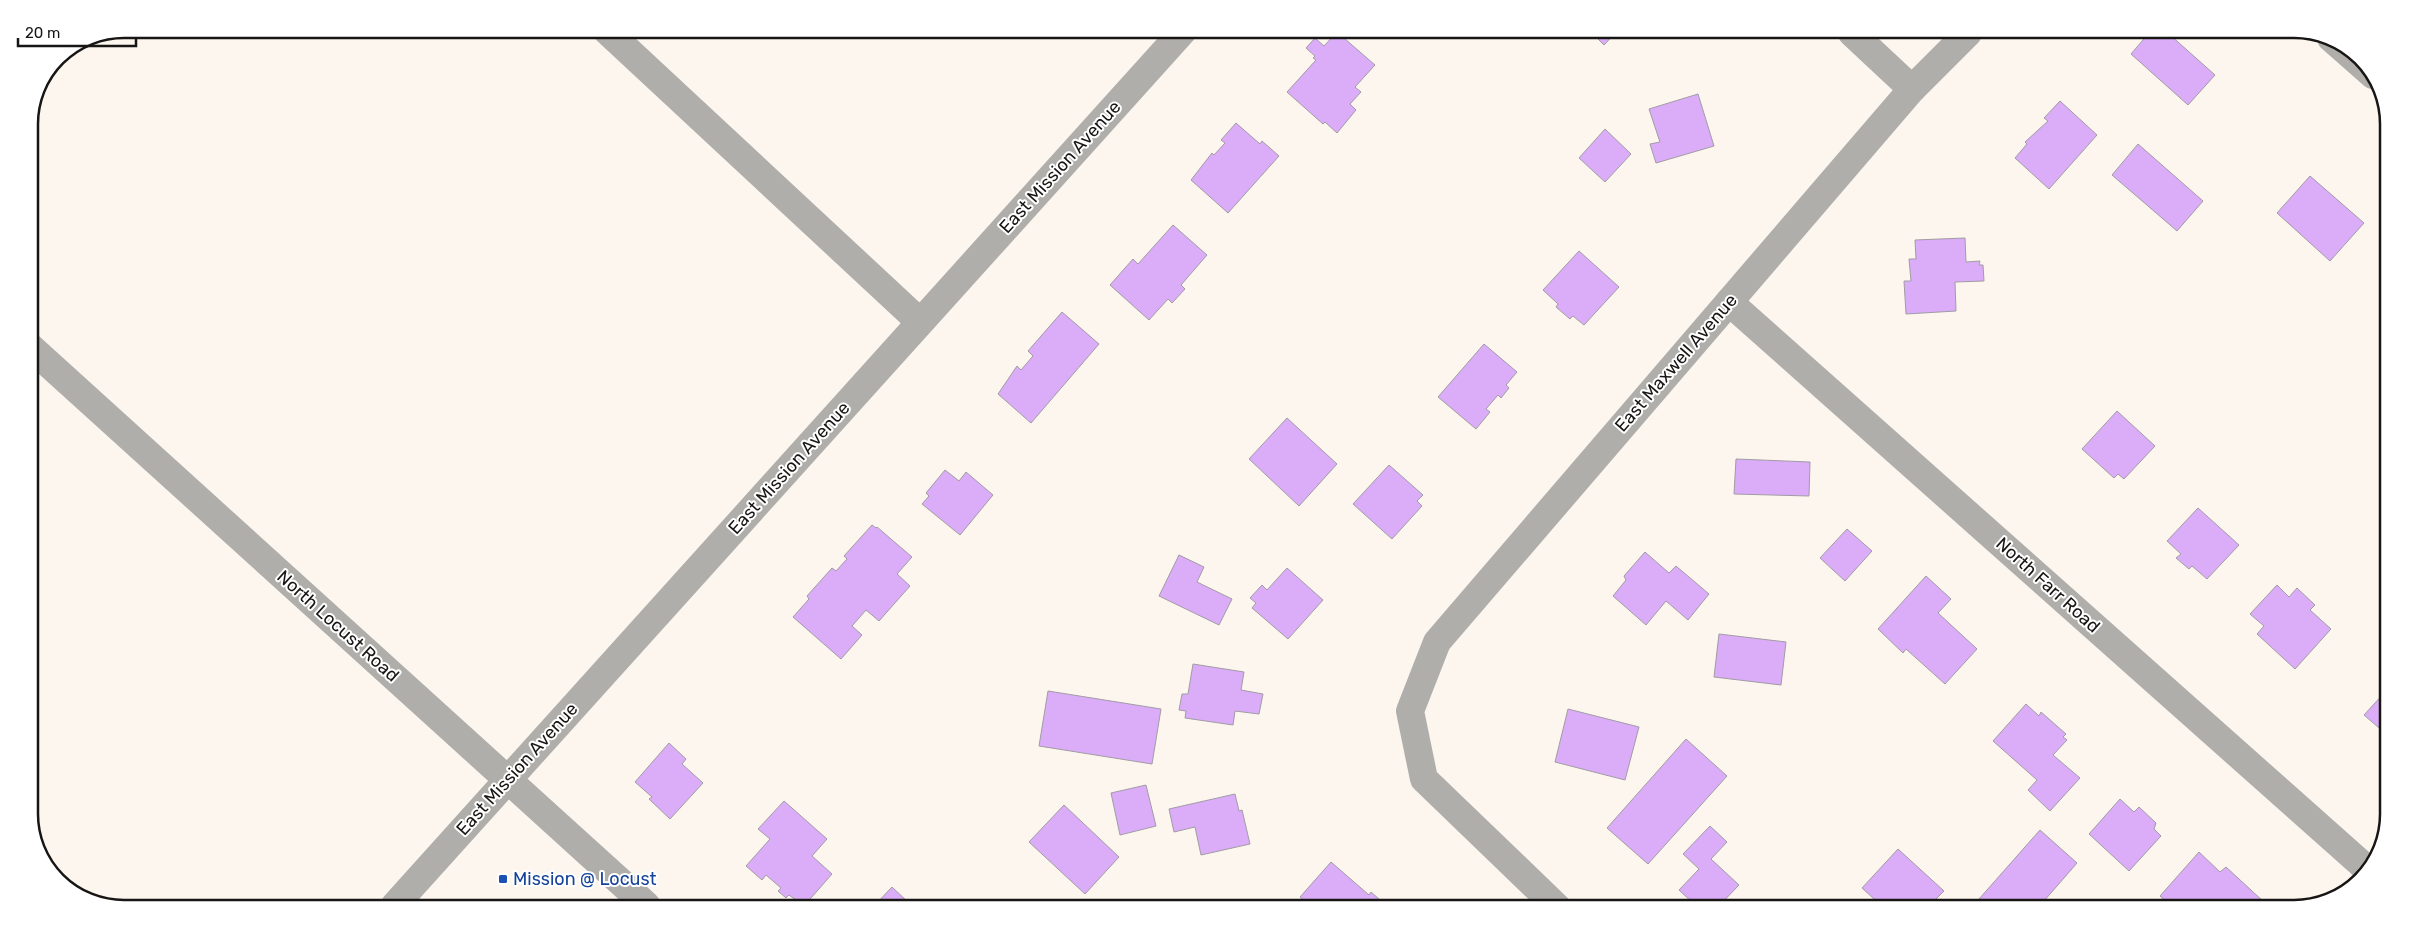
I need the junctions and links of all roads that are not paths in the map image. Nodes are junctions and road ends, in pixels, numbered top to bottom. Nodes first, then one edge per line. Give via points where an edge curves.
1 (615, 38) edge
2 (1177, 38) edge
3 (1857, 38) edge
4 (1963, 38) edge
5 (1912, 89) junction
6 (1729, 302) junction
7 (920, 322) junction
8 (38, 354) edge
9 (508, 780) junction
10 (2364, 866) edge
11 (400, 900) edge
12 (640, 900) edge
13 (1550, 900) edge

1 - 7 street
2 - 7 street, East Mission Avenue
3 - 5 street
4 - 5 street, East Maxwell Avenue
5 - 6 street, East Maxwell Avenue
6 - 10 street, North Farr Road
6 - 13 street, East Maxwell Avenue via 1437,642 1410,711 1424,779
7 - 9 street, East Mission Avenue
8 - 9 street, North Locust Road
9 - 11 street, East Mission Avenue
9 - 12 street, North Locust Road

